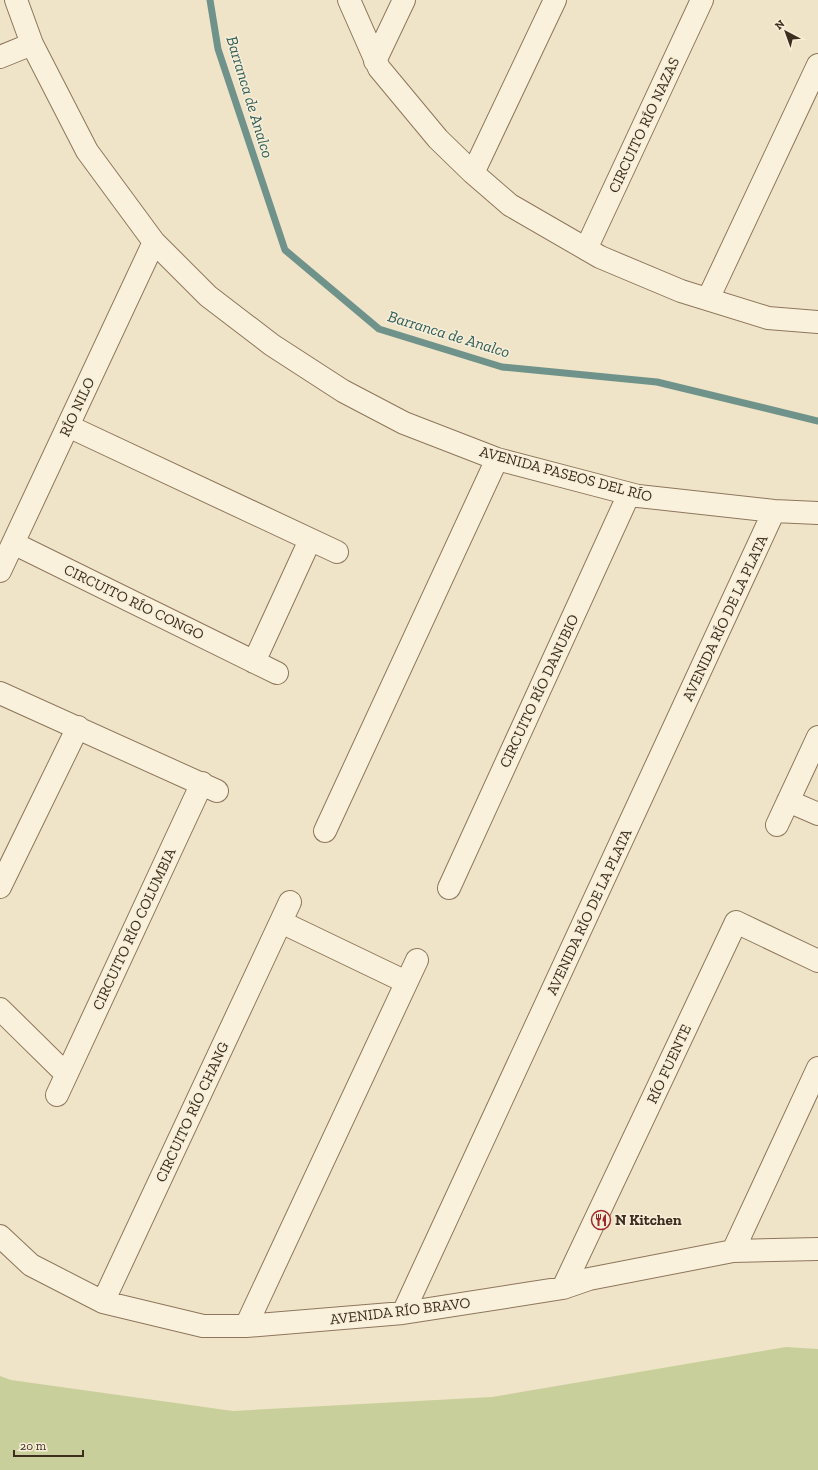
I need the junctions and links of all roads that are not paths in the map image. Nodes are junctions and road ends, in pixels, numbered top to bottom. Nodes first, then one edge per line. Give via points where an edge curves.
1 (16, 0) edge
2 (349, 0) edge
3 (404, 0) edge
4 (555, 0) edge
5 (702, 0) edge
6 (32, 44) junction
7 (0, 57) edge
8 (375, 61) junction
9 (818, 65) edge
10 (473, 173) junction
11 (154, 242) junction
12 (586, 249) junction
13 (708, 299) junction
14 (818, 322) edge
15 (68, 426) junction
16 (498, 459) junction
17 (629, 494) junction
18 (774, 511) junction
19 (818, 512) edge
20 (310, 540) junction
21 (13, 543) junction
22 (337, 552) dead end
23 (0, 571) edge
24 (254, 662) junction
25 (277, 673) dead end
26 (0, 692) edge
27 (78, 728) junction
28 (818, 737) edge
29 (788, 801) junction
30 (818, 814) edge
31 (777, 825) dead end
32 (325, 831) dead end
33 (0, 887) edge
34 (449, 888) dead end
35 (290, 902) dead end
36 (281, 922) junction
37 (416, 960) dead end
38 (818, 961) edge
39 (406, 982) junction
40 (0, 1009) edge
41 (818, 1068) edge
42 (66, 1074) junction
43 (56, 1095) dead end
44 (0, 1236) edge
45 (818, 1249) edge
46 (732, 1251) junction
47 (563, 1288) junction
48 (102, 1302) junction
49 (403, 1313) junction
50 (246, 1326) junction

1 - 6 street, AVENIDA PASEOS DEL RÍO
2 - 8 street
3 - 8 street
4 - 10 street
5 - 12 street, CIRCUITO RÍO NAZAS
6 - 7 street
6 - 11 street, AVENIDA PASEOS DEL RÍO via 87,151
8 - 10 street via 438,139
9 - 13 street
10 - 12 street via 510,204
11 - 15 street, RÍO NILO
11 - 16 street, AVENIDA PASEOS DEL RÍO via 208,296 272,346 343,391 404,423
12 - 13 street via 681,291
13 - 14 street via 768,318
15 - 20 street
15 - 21 street, RÍO NILO
16 - 17 street, AVENIDA PASEOS DEL RÍO
16 - 32 street
17 - 18 street, AVENIDA PASEOS DEL RÍO
17 - 34 street, CIRCUITO RÍO DANUBIO
18 - 19 street, AVENIDA PASEOS DEL RÍO
18 - 49 street, AVENIDA RÍO DE LA PLATA
20 - 22 street
20 - 24 street
21 - 23 street, RÍO NILO
21 - 24 street, CIRCUITO RÍO CONGO
24 - 25 street, CIRCUITO RÍO CONGO
26 - 27 street, CIRCUITO RÍO COLUMBIA
27 - 33 street
27 - 42 street, CIRCUITO RÍO COLUMBIA via 210,787
28 - 29 street
29 - 30 street
29 - 31 street
35 - 36 street, CIRCUITO RÍO CHANG
36 - 39 street
36 - 48 street, CIRCUITO RÍO CHANG
37 - 39 street
38 - 47 street, RÍO FUENTE via 736,922
39 - 50 street
40 - 42 street
41 - 46 street
42 - 43 street, CIRCUITO RÍO COLUMBIA
44 - 48 street, AVENIDA RÍO BRAVO via 31,1264
45 - 46 street, AVENIDA RÍO BRAVO
46 - 47 street, AVENIDA RÍO BRAVO via 589,1279
47 - 49 street, AVENIDA RÍO BRAVO
48 - 50 street, AVENIDA RÍO BRAVO via 204,1326
49 - 50 street, AVENIDA RÍO BRAVO

